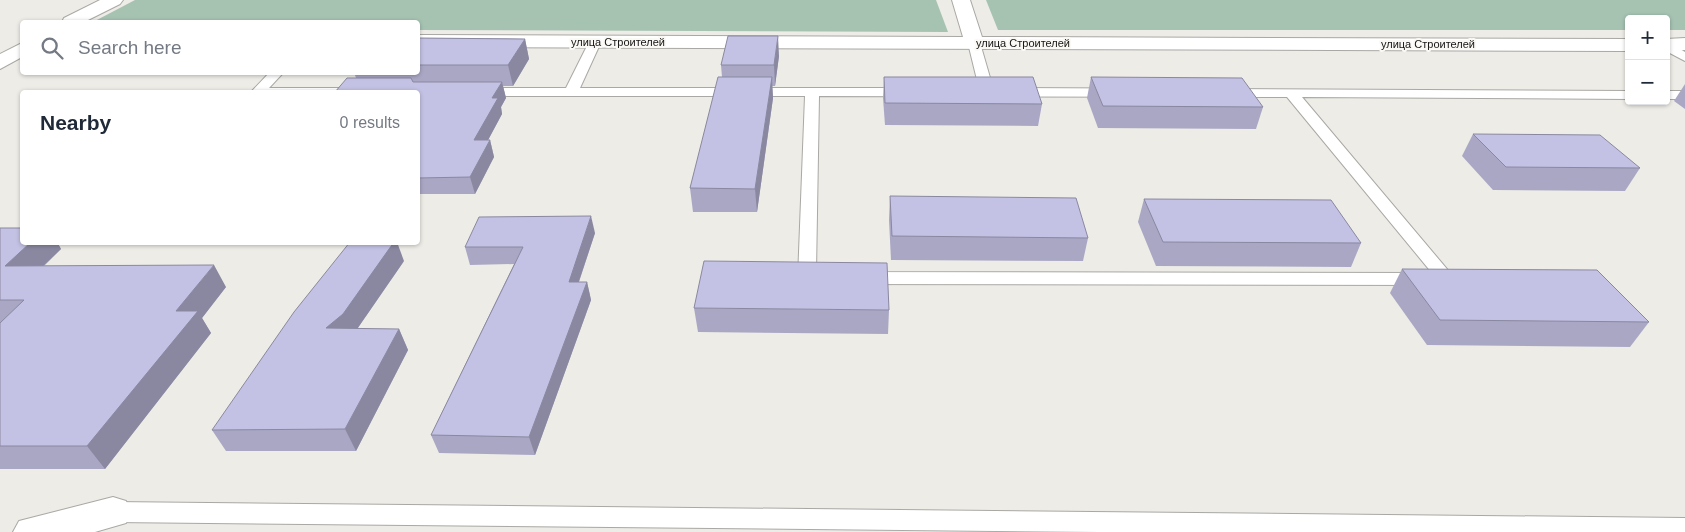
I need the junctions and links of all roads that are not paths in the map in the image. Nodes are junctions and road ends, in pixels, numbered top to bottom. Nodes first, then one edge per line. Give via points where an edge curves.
1 (114, 0) edge
2 (961, 0) edge
3 (75, 20) edge
4 (420, 41) edge
5 (594, 42) junction
6 (974, 43) junction
7 (1685, 44) edge
8 (1625, 45) edge
9 (1670, 45) edge
10 (1670, 48) edge
11 (20, 50) edge
12 (1685, 58) edge
13 (0, 64) edge
14 (275, 75) edge
15 (260, 90) edge
16 (463, 92) edge
17 (571, 92) junction
18 (812, 92) junction
19 (987, 92) junction
20 (1292, 93) junction
21 (1625, 95) edge
22 (1670, 95) edge
23 (1685, 95) edge
24 (1446, 280) junction
25 (1465, 280) edge
26 (113, 512) joint
27 (504, 524) edge
28 (1685, 528) edge
29 (32, 532) edge

1 - 3 street
2 - 6 street
4 - 5 street, улица Строителей
5 - 6 street, улица Строителей
5 - 17 lane
6 - 8 street, улица Строителей
6 - 19 lane
7 - 9 street
10 - 12 lane
11 - 13 street
14 - 15 lane
16 - 17 lane
17 - 18 lane
18 - 19 lane
18 - 24 lane via 807,278
19 - 20 lane
20 - 21 lane
20 - 24 lane
22 - 23 lane
24 - 25 lane
26 - 27 lane
26 - 29 street
27 - 28 lane

